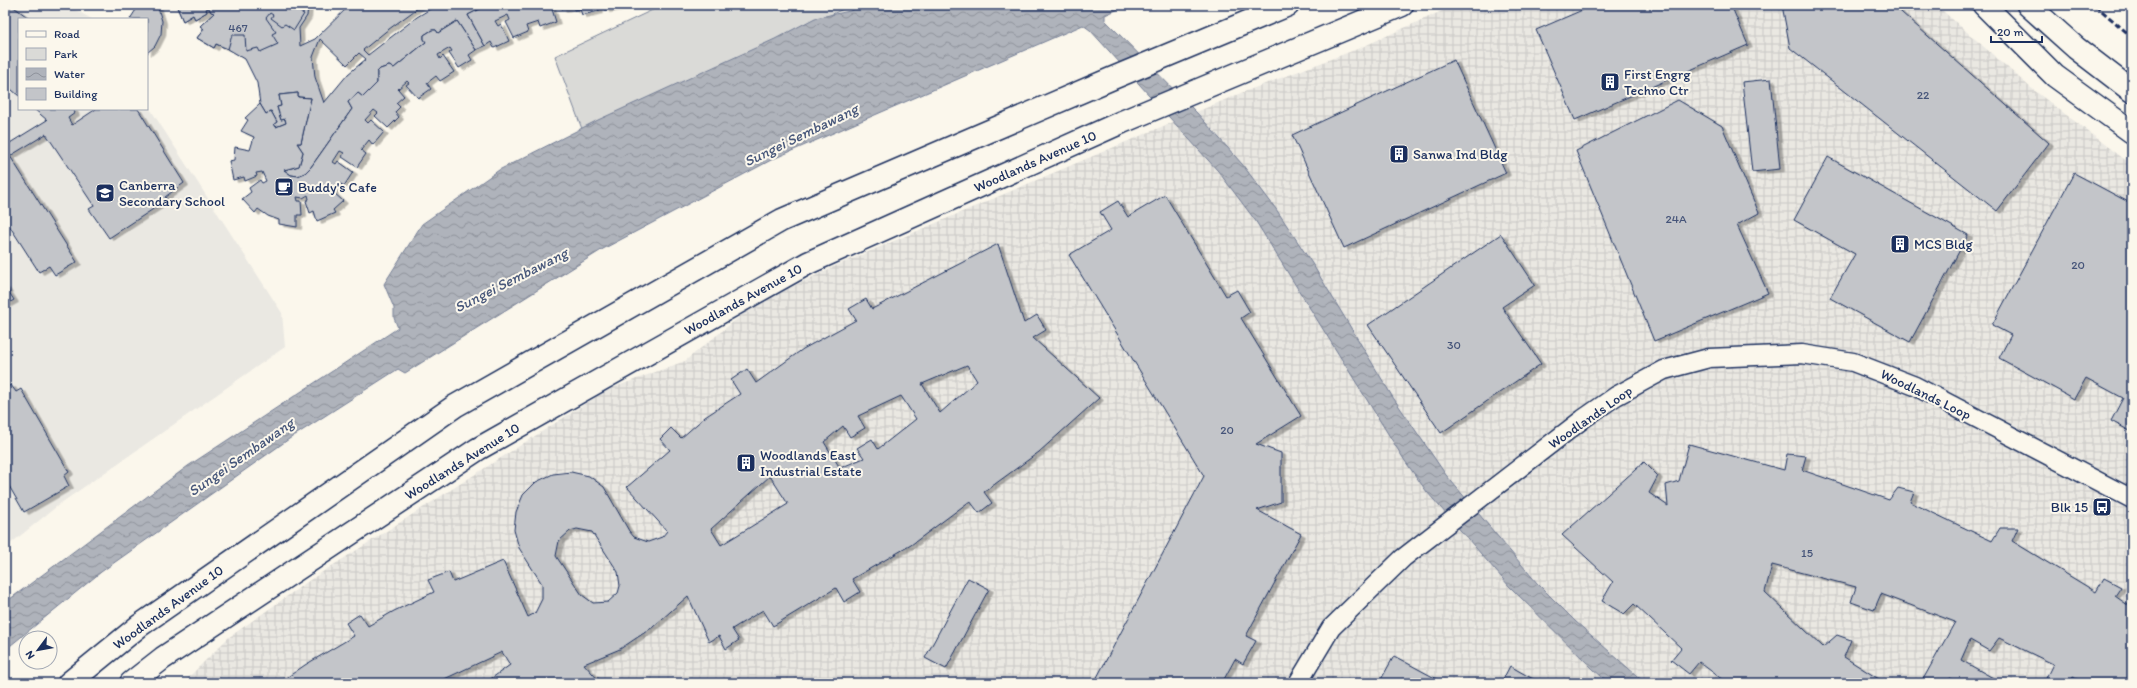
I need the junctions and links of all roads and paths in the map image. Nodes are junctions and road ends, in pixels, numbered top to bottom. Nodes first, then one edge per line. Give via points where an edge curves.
1 (1288, 5) edge
2 (1402, 5) edge
3 (1984, 5) edge
4 (2028, 5) edge
5 (2132, 91) edge
6 (2132, 132) edge
7 (2132, 499) edge
8 (69, 683) edge
9 (131, 683) edge
10 (1298, 683) edge

1 - 8 main road, Woodlands Avenue 10 via 782,220 455,406 139,626
2 - 9 main road, Woodlands Avenue 10 via 1122,122 808,263 478,449 163,658
3 - 6 main road via 2055,76
4 - 5 main road via 2076,48
7 - 10 street, Woodlands Loop via 1898,378 1853,362 1795,354 1709,358 1664,370 1616,396 1403,558 1331,628

